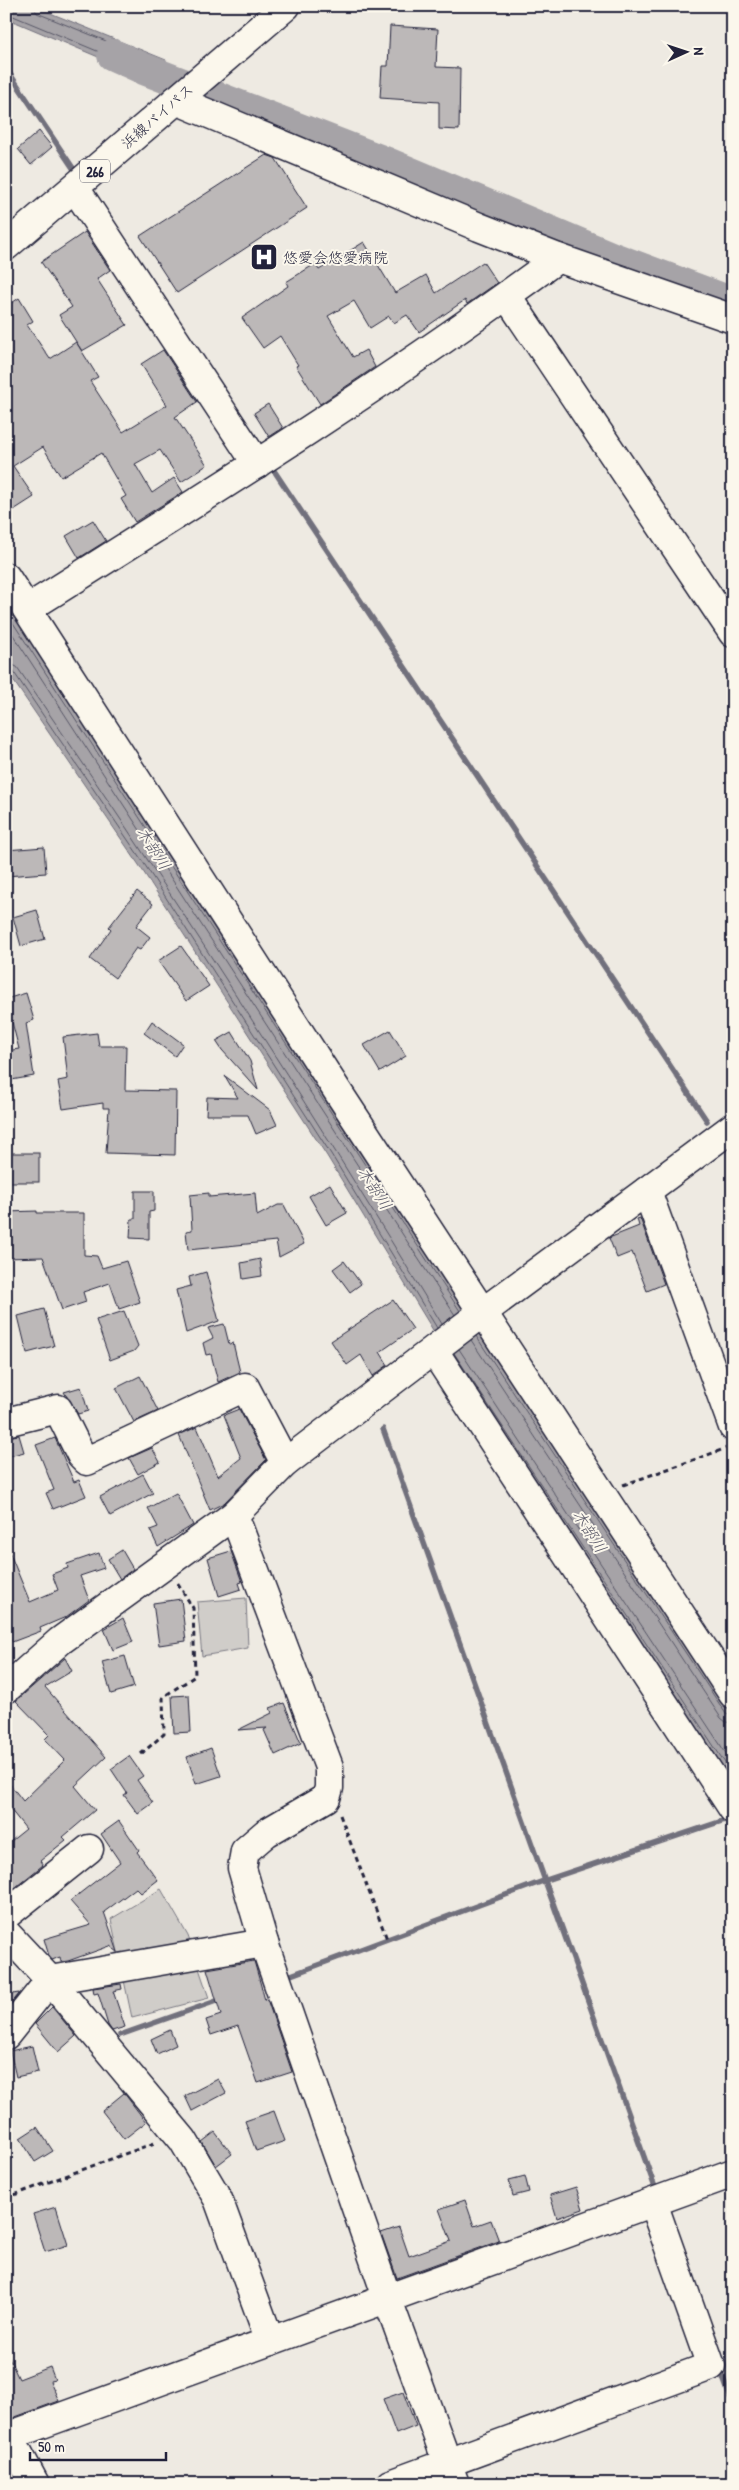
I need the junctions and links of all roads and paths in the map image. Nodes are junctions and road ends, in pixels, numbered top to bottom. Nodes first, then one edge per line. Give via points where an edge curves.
1 (286, 6) edge
2 (179, 97) junction
3 (75, 188) junction
4 (6, 246) edge
5 (558, 258) junction
6 (507, 296) junction
7 (733, 319) edge
8 (257, 464) junction
9 (6, 577) edge
10 (27, 609) junction
11 (733, 633) edge
12 (733, 1128) edge
13 (647, 1191) junction
14 (483, 1312) junction
15 (434, 1351) junction
16 (6, 1422) edge
17 (733, 1427) edge
18 (733, 1446) edge
19 (285, 1463) junction
20 (602, 1492) junction
21 (234, 1515) junction
22 (166, 1564) junction
23 (6, 1689) edge
24 (733, 1694) edge
25 (141, 1754) dead end
26 (733, 1808) edge
27 (339, 1812) dead end
28 (89, 1849) dead end
29 (6, 1915) edge
30 (6, 1933) edge
31 (386, 1939) dead end
32 (264, 1943) junction
33 (50, 1980) junction
34 (6, 2036) edge
35 (160, 2141) dead end
36 (733, 2173) edge
37 (6, 2198) edge
38 (653, 2203) junction
39 (388, 2300) junction
40 (270, 2341) junction
41 (6, 2438) edge
42 (451, 2473) edge
43 (35, 2484) edge
44 (390, 2484) edge

1 - 2 main road, 浜線バイパス / 266
2 - 3 main road, 浜線バイパス / 266
2 - 5 main road
3 - 4 main road, 浜線バイパス / 266
3 - 8 main road
5 - 6 main road
5 - 7 main road
6 - 8 main road
6 - 11 main road
8 - 10 main road
9 - 10 main road
10 - 14 main road
12 - 13 main road
13 - 14 main road
13 - 17 main road
14 - 15 main road
14 - 20 main road
15 - 19 main road
15 - 26 main road
16 - 19 main road via 58,1409 87,1461 245,1387
18 - 20 path
19 - 21 main road
20 - 24 main road
21 - 22 main road
21 - 32 main road via 329,1767 326,1798 266,1833 245,1851 242,1868
22 - 23 main road via 60,1641
22 - 25 path via 193,1608 195,1676 163,1697 164,1734
27 - 31 path
28 - 29 main road
30 - 33 main road
32 - 33 main road
32 - 39 main road
33 - 34 main road
33 - 40 main road via 183,2140 218,2199
35 - 37 path
36 - 38 main road
38 - 39 main road
38 - 42 main road via 711,2366
39 - 40 main road
39 - 42 main road
40 - 41 main road
41 - 43 main road
42 - 44 main road

